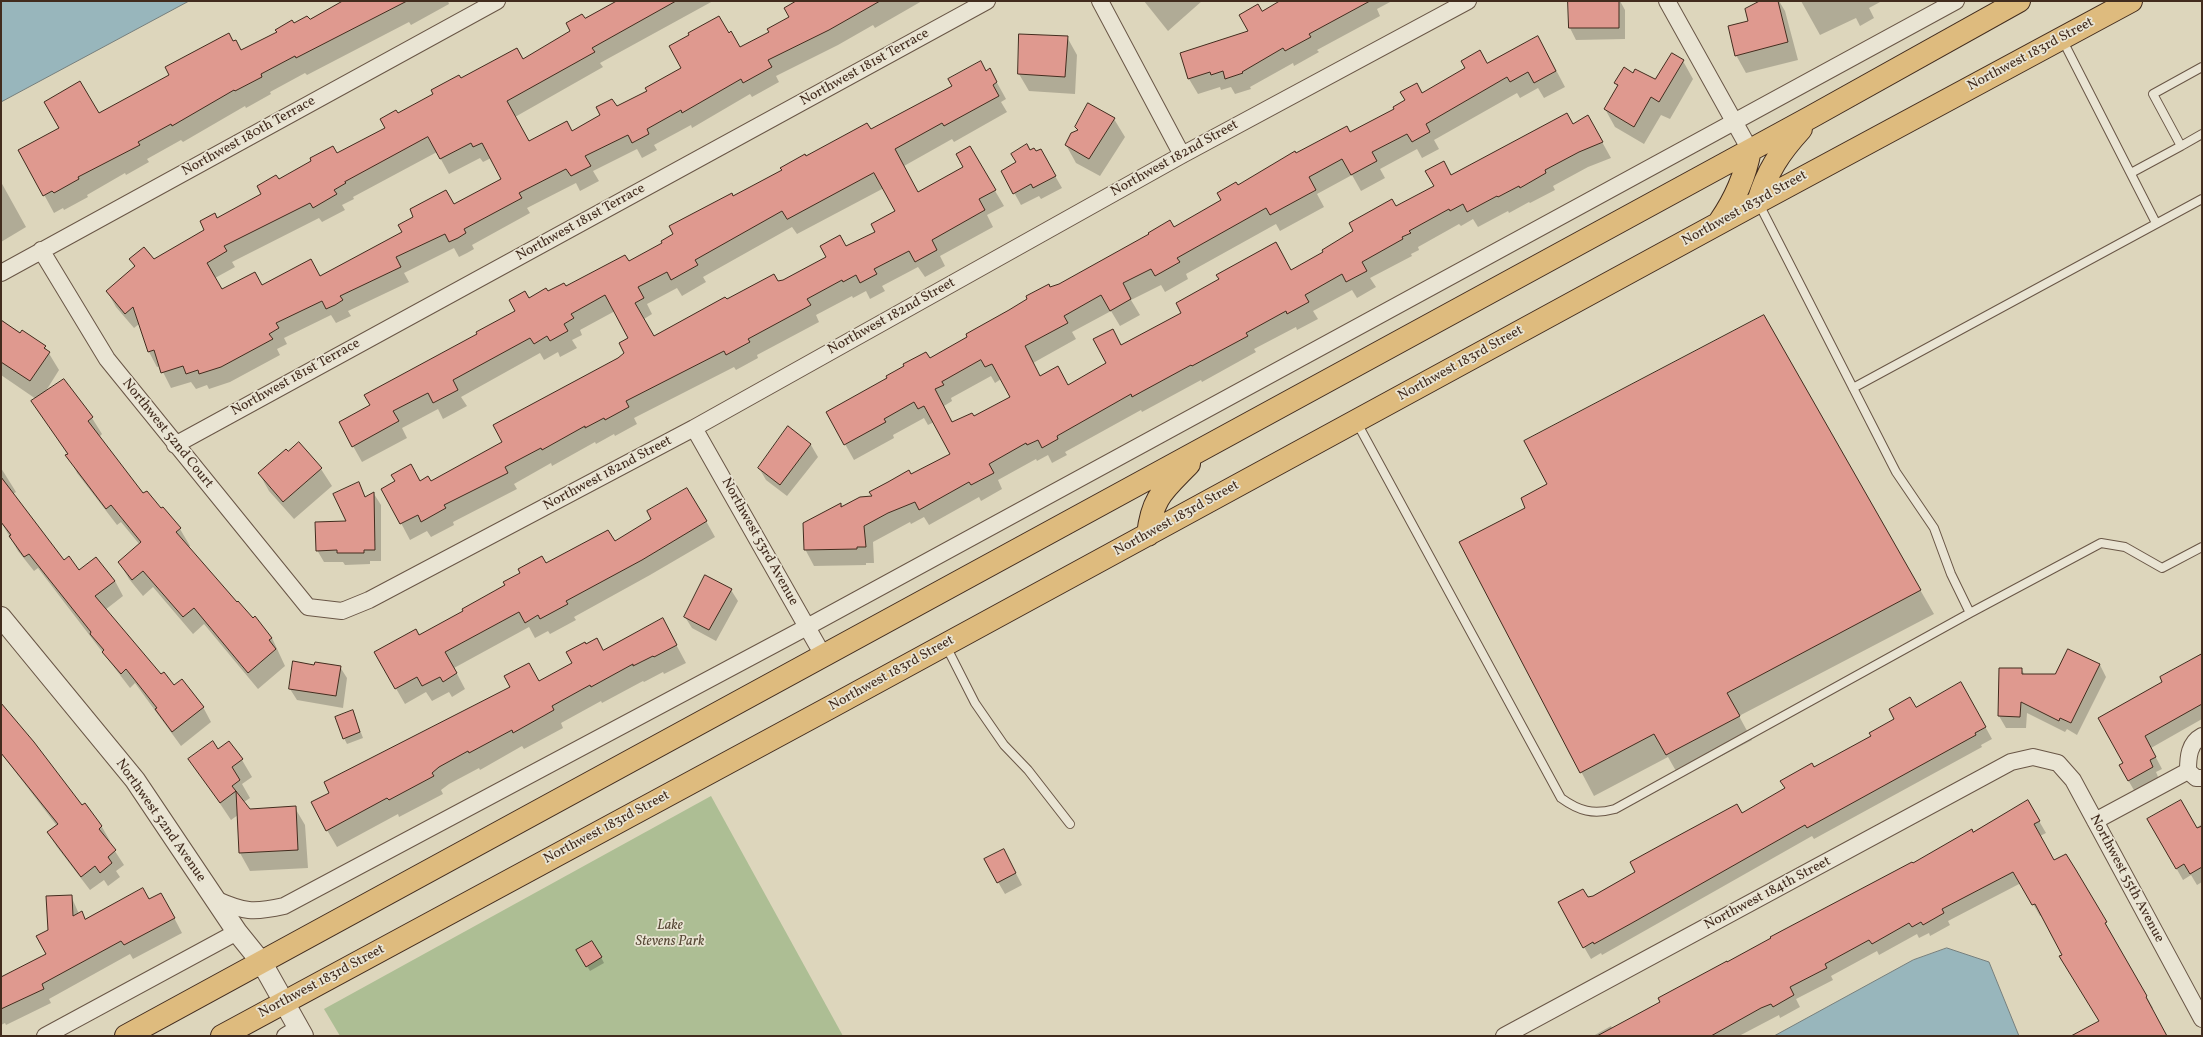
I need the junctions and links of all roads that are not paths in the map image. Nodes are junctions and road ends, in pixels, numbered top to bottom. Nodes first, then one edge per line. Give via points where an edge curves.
1 (497, 1) edge
2 (986, 1) edge
3 (1100, 1) edge
4 (1468, 1) edge
5 (1667, 1) edge
6 (1956, 1) edge
7 (2019, 1) edge
8 (2131, 1) edge
9 (2062, 38) junction
10 (2202, 67) edge
11 (1811, 117) junction
12 (1733, 122) junction
13 (2202, 134) edge
14 (2181, 146) junction
15 (1750, 150) junction
16 (1182, 155) junction
17 (2131, 173) junction
18 (2202, 199) edge
19 (1758, 202) junction
20 (1719, 223) junction
21 (2156, 223) junction
22 (41, 250) junction
23 (1, 273) edge
24 (1853, 388) junction
25 (1356, 421) junction
26 (694, 428) junction
27 (175, 445) junction
28 (1205, 448) junction
29 (1148, 535) junction
30 (2202, 547) edge
31 (308, 607) joint
32 (1970, 613) junction
33 (1, 617) edge
34 (807, 627) junction
35 (946, 645) junction
36 (824, 657) junction
37 (2202, 736) edge
38 (2033, 757) joint
39 (2195, 774) edge
40 (2095, 821) junction
41 (1070, 824) dead end
42 (214, 899) junction
43 (237, 932) junction
44 (262, 963) junction
45 (283, 1002) junction
46 (2202, 1019) edge
47 (295, 1033) edge
48 (45, 1036) edge
49 (126, 1036) edge
50 (222, 1036) edge
51 (1504, 1036) edge

1 - 22 street, Northwest 180th Terrace
2 - 27 street, Northwest 181st Terrace
3 - 16 street
4 - 16 street, Northwest 182nd Street
5 - 12 street
6 - 12 street
7 - 11 main road
8 - 9 main road, Northwest 183rd Street
9 - 17 lane
9 - 19 main road, Northwest 183rd Street
10 - 14 lane via 2153,94
11 - 15 main road
11 - 19 main road via 1781,151 1764,180
12 - 15 street
12 - 34 street
13 - 14 lane
14 - 17 lane
15 - 20 main road via 1746,174 1732,204
15 - 28 main road
16 - 26 street, Northwest 182nd Street
17 - 21 lane
18 - 21 lane
19 - 20 main road, Northwest 183rd Street
19 - 24 lane
20 - 25 main road, Northwest 183rd Street
21 - 24 lane
22 - 23 street, Northwest 180th Terrace
22 - 27 street, Northwest 52nd Court via 107,359
24 - 32 lane via 1896,472 1934,528 1951,574
25 - 29 main road, Northwest 183rd Street
25 - 32 lane via 1561,798 1586,812 1601,813 1615,809
26 - 31 street, Northwest 182nd Street via 369,600 342,611
26 - 34 street, Northwest 53rd Avenue
27 - 31 street, Northwest 52nd Court
28 - 29 main road via 1158,497 1150,514
28 - 36 main road
29 - 35 main road, Northwest 183rd Street
30 - 32 lane via 2162,568 2125,547 2101,543
33 - 42 street, Northwest 52nd Avenue via 135,780
34 - 36 street, Northwest 53rd Avenue
34 - 42 street via 284,906 261,911 239,910
35 - 41 lane via 975,703 1000,739
35 - 45 main road, Northwest 183rd Street
36 - 44 main road
37 - 39 street via 2188,753
38 - 40 street, Northwest 55th Avenue via 2058,763 2073,780
38 - 51 street, Northwest 184th Street via 2011,762
39 - 40 street
40 - 46 street, Northwest 55th Avenue
42 - 43 street, Northwest 52nd Avenue
43 - 44 street, Northwest 52nd Avenue
43 - 48 street
44 - 45 street, Northwest 52nd Avenue
44 - 49 main road
45 - 47 street, Northwest 52nd Avenue
45 - 50 main road, Northwest 183rd Street

